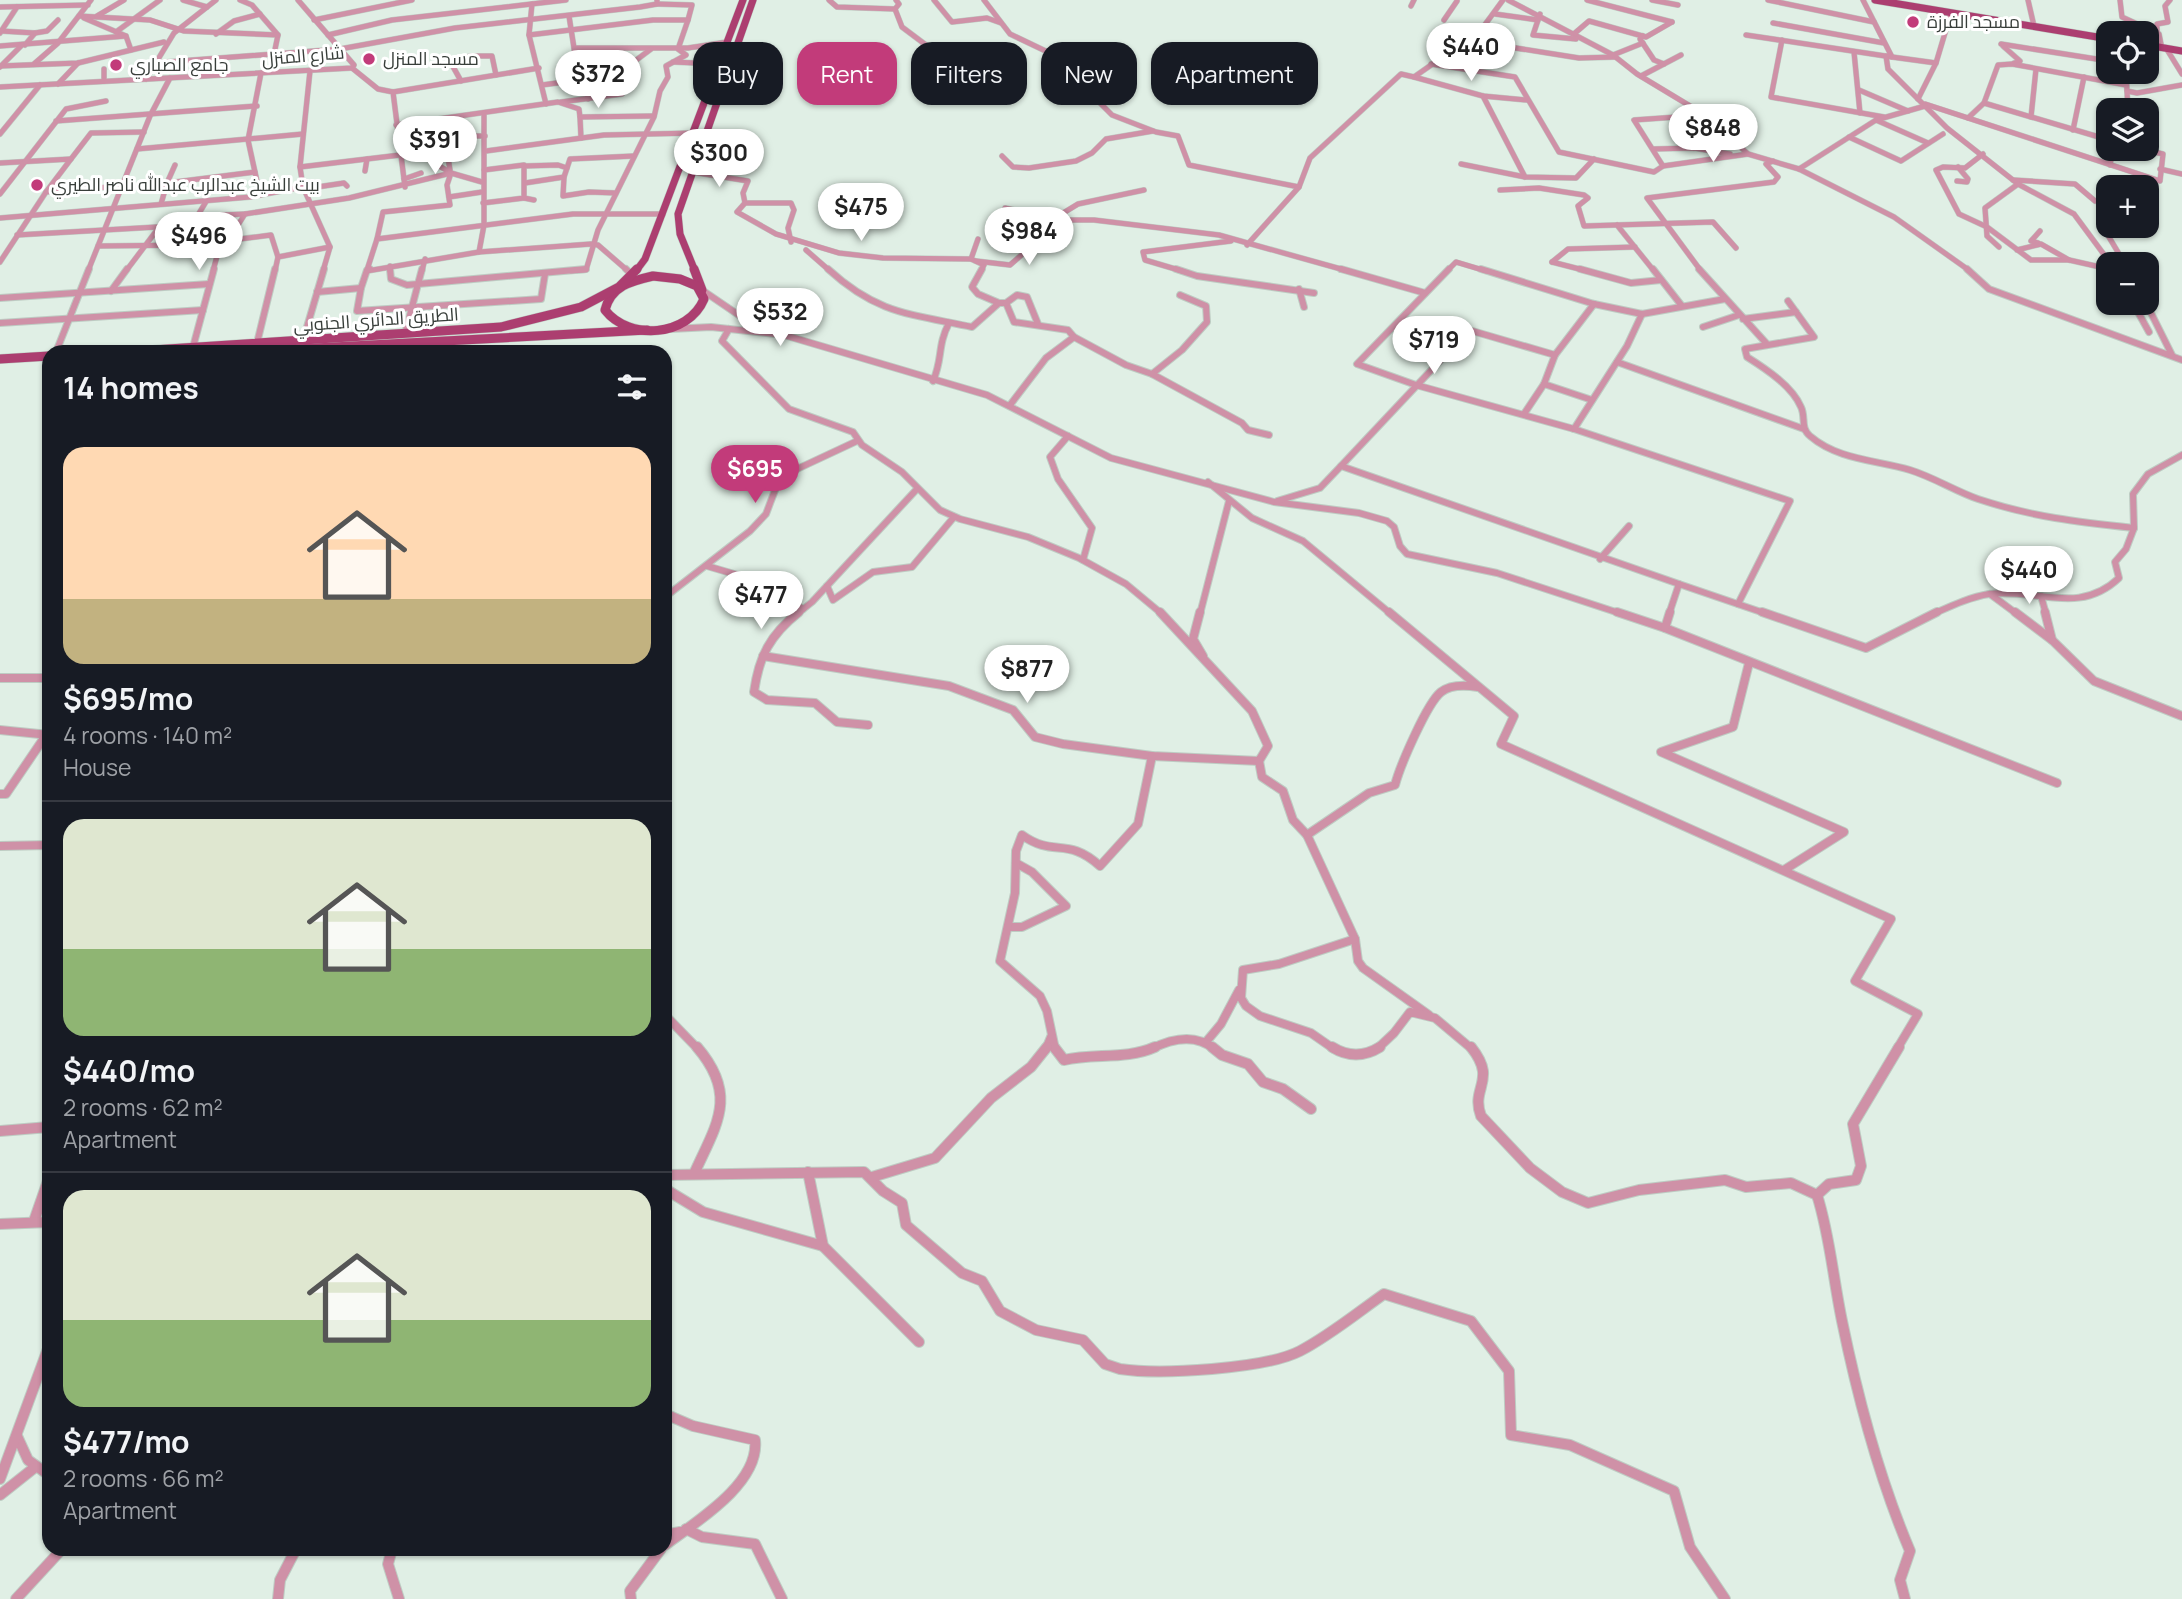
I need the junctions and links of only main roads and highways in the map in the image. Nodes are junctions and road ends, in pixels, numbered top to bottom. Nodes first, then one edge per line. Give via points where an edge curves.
1 (743, 0) edge
2 (753, 0) edge
3 (1876, 0) edge
4 (2096, 37) edge
5 (2159, 47) edge
6 (2182, 51) edge
7 (623, 285) junction
8 (702, 290) junction
9 (647, 330) junction
10 (225, 345) edge
11 (280, 345) edge
12 (319, 345) edge
13 (426, 345) edge
14 (42, 356) edge
15 (0, 359) edge
16 (42, 363) edge
17 (0, 366) edge

1 - 7 main road via 645,259
2 - 8 main road via 678,214 678,228
3 - 4 main road
5 - 6 main road
7 - 8 main road via 669,276 683,278
7 - 9 main road via 606,301 609,318
7 - 12 main road, الطريق الدائري الجنوبي via 534,322
8 - 9 main road, الطريق الدائري الجنوبي via 704,299 692,316
9 - 13 main road, الطريق الدائري الجنوبي
10 - 11 main road, الطريق الدائري الجنوبي
14 - 15 main road
16 - 17 main road

